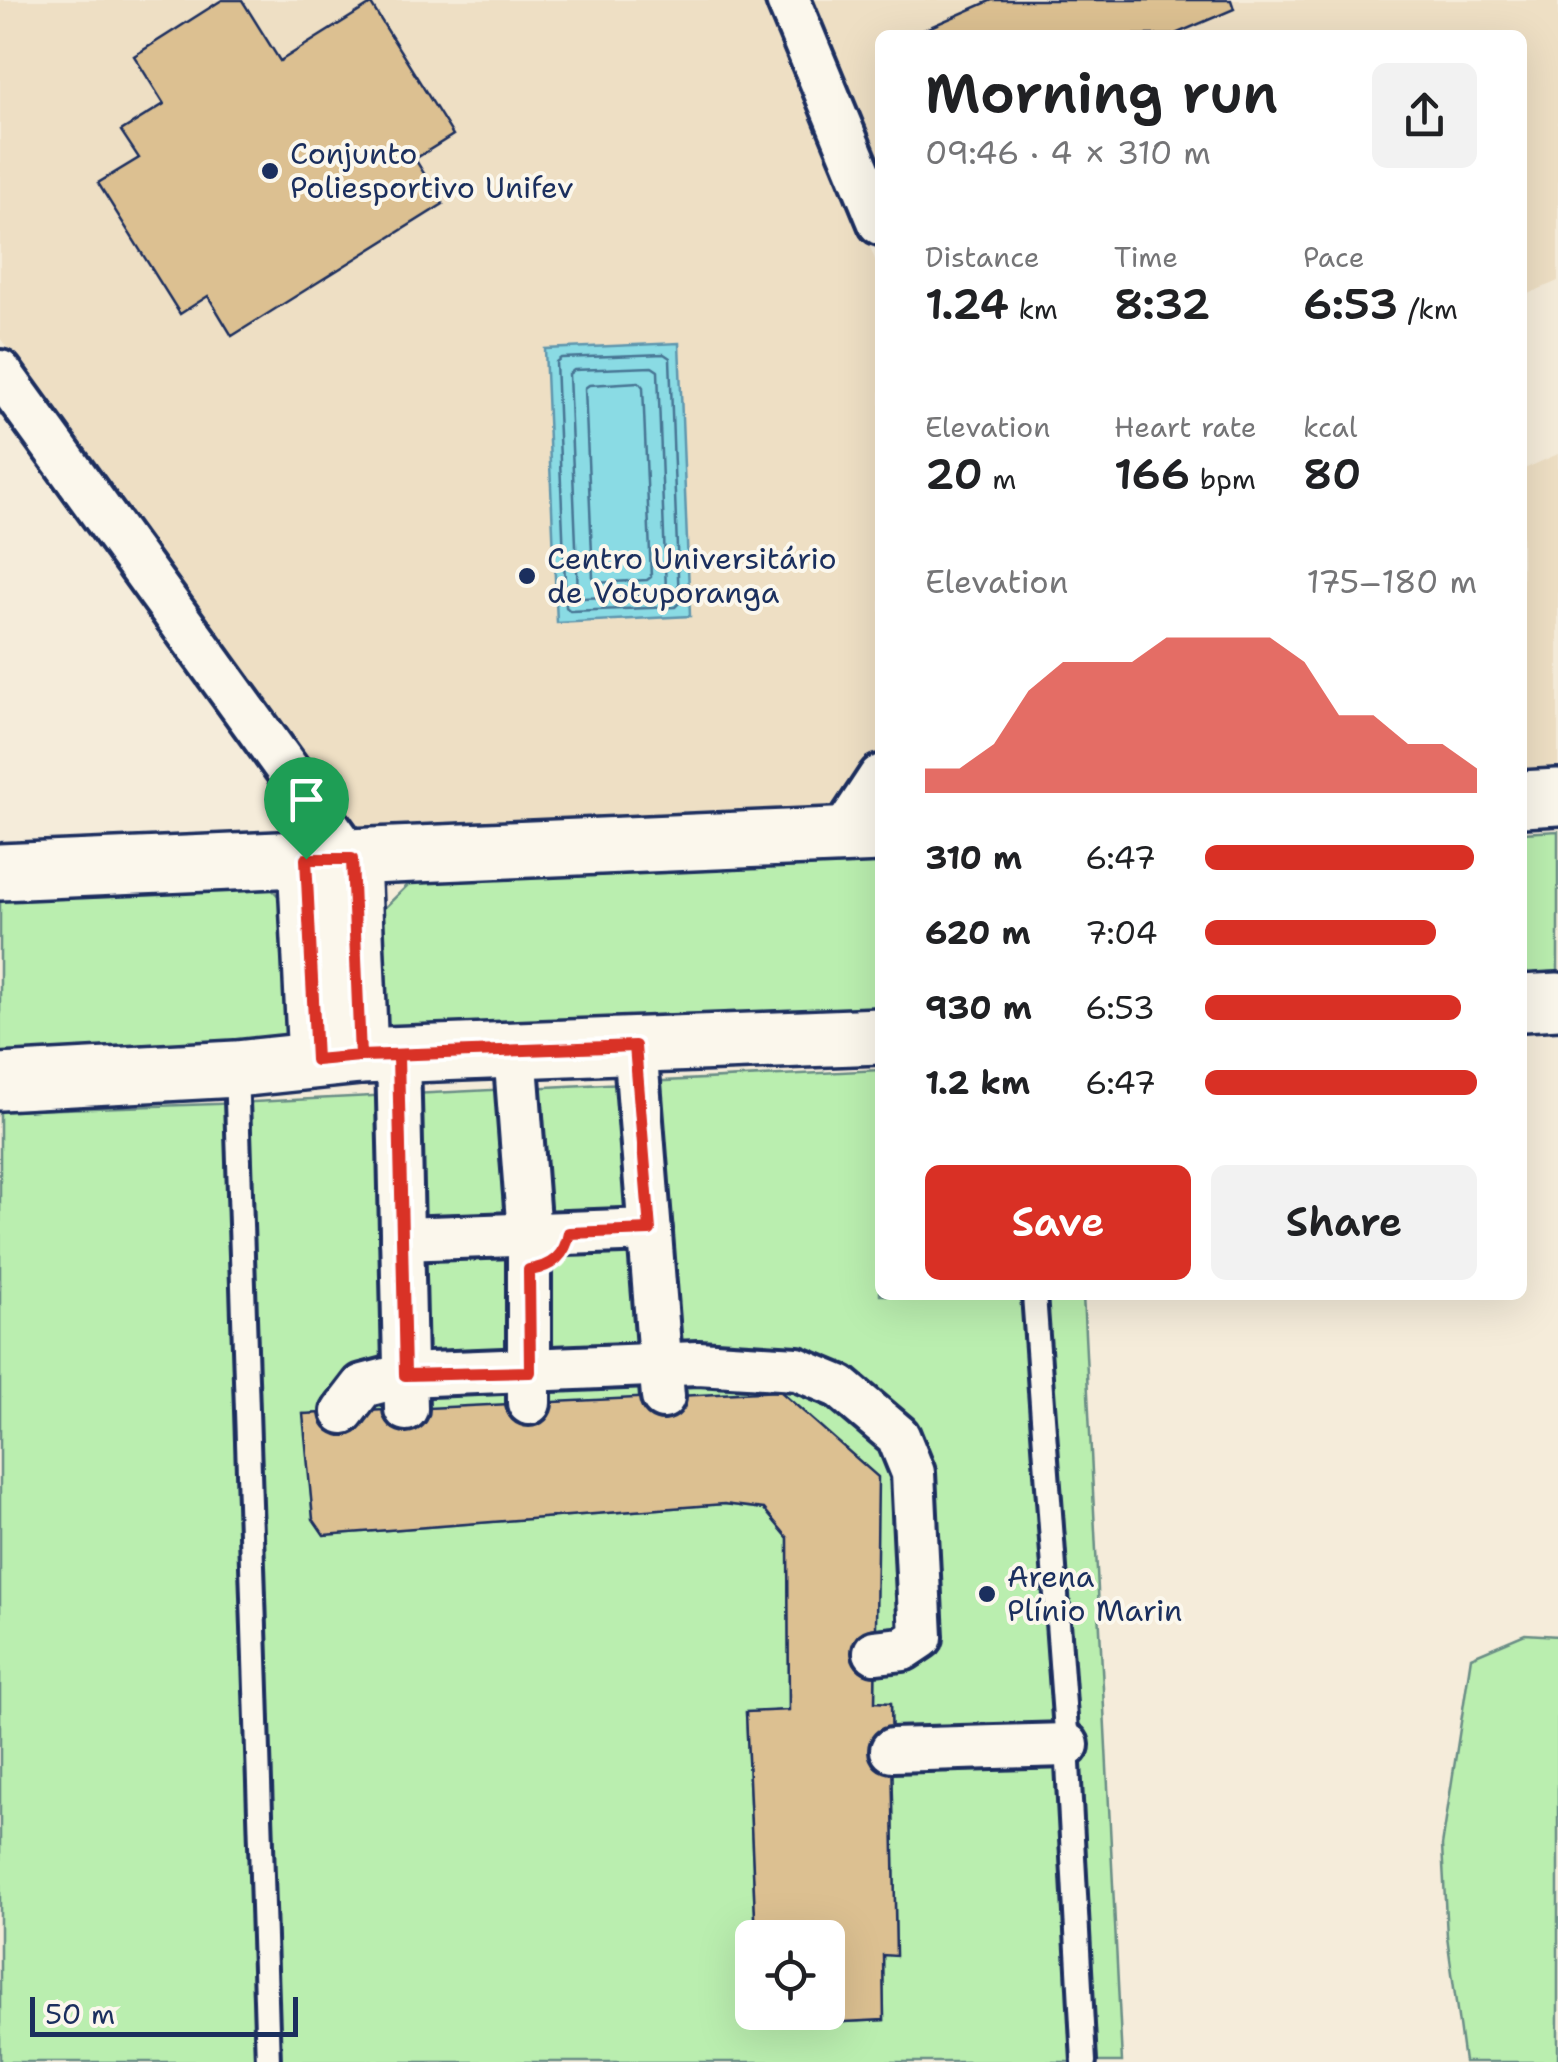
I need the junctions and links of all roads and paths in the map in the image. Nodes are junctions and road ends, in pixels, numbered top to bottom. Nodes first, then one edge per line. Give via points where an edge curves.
1 (788, 0) edge
2 (875, 211) edge
3 (0, 372) edge
4 (875, 792) edge
5 (1558, 797) edge
6 (1527, 799) edge
7 (860, 835) edge
8 (329, 859) junction
9 (0, 872) edge
10 (1558, 1001) edge
11 (1527, 1003) edge
12 (875, 1036) edge
13 (635, 1046) junction
14 (515, 1050) junction
15 (358, 1057) junction
16 (236, 1069) junction
17 (0, 1082) edge
18 (650, 1230) junction
19 (529, 1233) junction
20 (402, 1240) junction
21 (1034, 1300) edge
22 (661, 1382) junction
23 (530, 1388) junction
24 (406, 1392) junction
25 (343, 1412) dead end
26 (875, 1652) dead end
27 (1066, 1745) junction
28 (892, 1750) dead end
29 (268, 2062) edge
30 (1084, 2062) edge

1 - 2 street
3 - 8 street
4 - 7 street
5 - 6 street
7 - 8 street
8 - 9 street
8 - 15 street
10 - 11 street
12 - 13 street
13 - 14 street
13 - 18 street
14 - 15 street
14 - 19 street
15 - 16 street
15 - 20 street
16 - 17 street
16 - 29 lane
18 - 19 street
18 - 22 street
19 - 20 street
19 - 23 street
20 - 24 street
21 - 27 lane
22 - 23 street
22 - 26 street via 698,1364 797,1369 840,1387 898,1436 913,1473 922,1637 902,1649
23 - 24 street
24 - 25 street via 363,1386
27 - 28 street
27 - 30 lane

